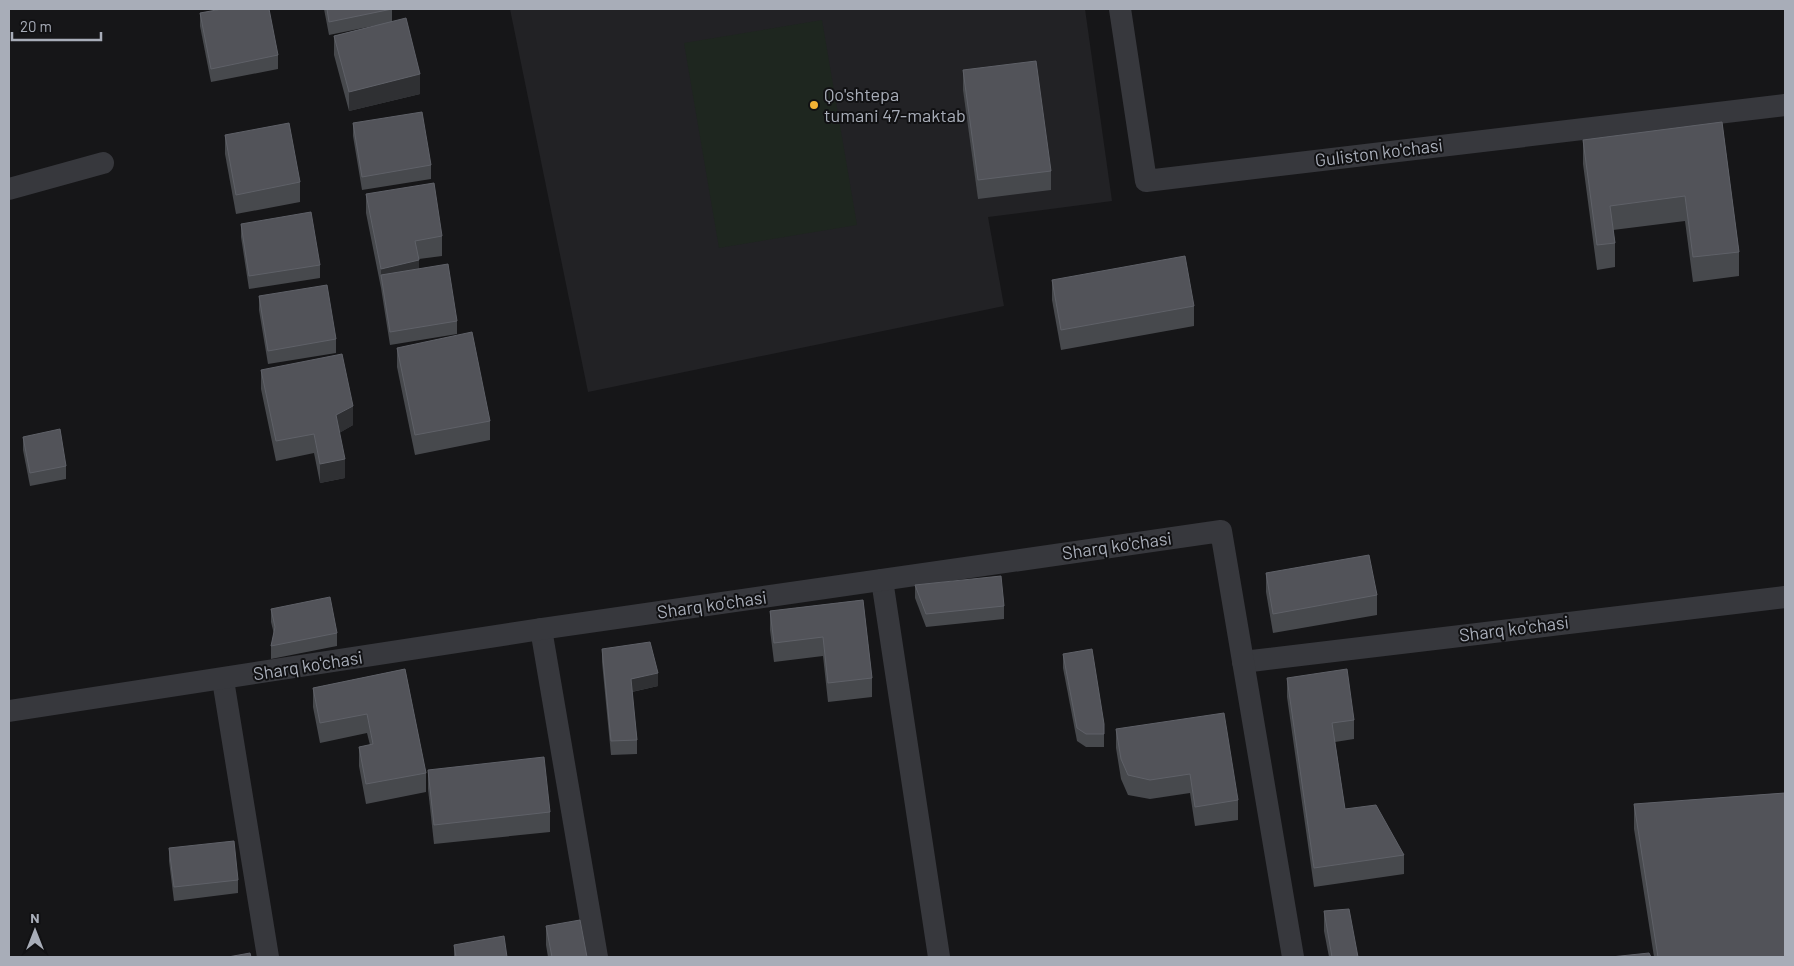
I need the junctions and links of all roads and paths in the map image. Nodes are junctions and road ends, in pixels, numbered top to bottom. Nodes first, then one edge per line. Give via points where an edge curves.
1 (1120, 9) edge
2 (1785, 104) edge
3 (104, 163) dead end
4 (9, 189) edge
5 (882, 580) junction
6 (1785, 597) edge
7 (541, 629) junction
8 (1243, 662) junction
9 (223, 680) junction
10 (9, 711) edge
11 (268, 957) edge
12 (597, 957) edge
13 (940, 957) edge
14 (1293, 957) edge

1 - 2 street, Guliston ko'chasi via 1146,181
3 - 4 street
5 - 7 street, Sharq ko'chasi
5 - 8 street, Sharq ko'chasi via 1220,531
5 - 13 street
6 - 8 street, Sharq ko'chasi
7 - 9 street, Sharq ko'chasi
7 - 12 street
8 - 14 street, Sharq ko'chasi
9 - 10 street, Sharq ko'chasi
9 - 11 street

